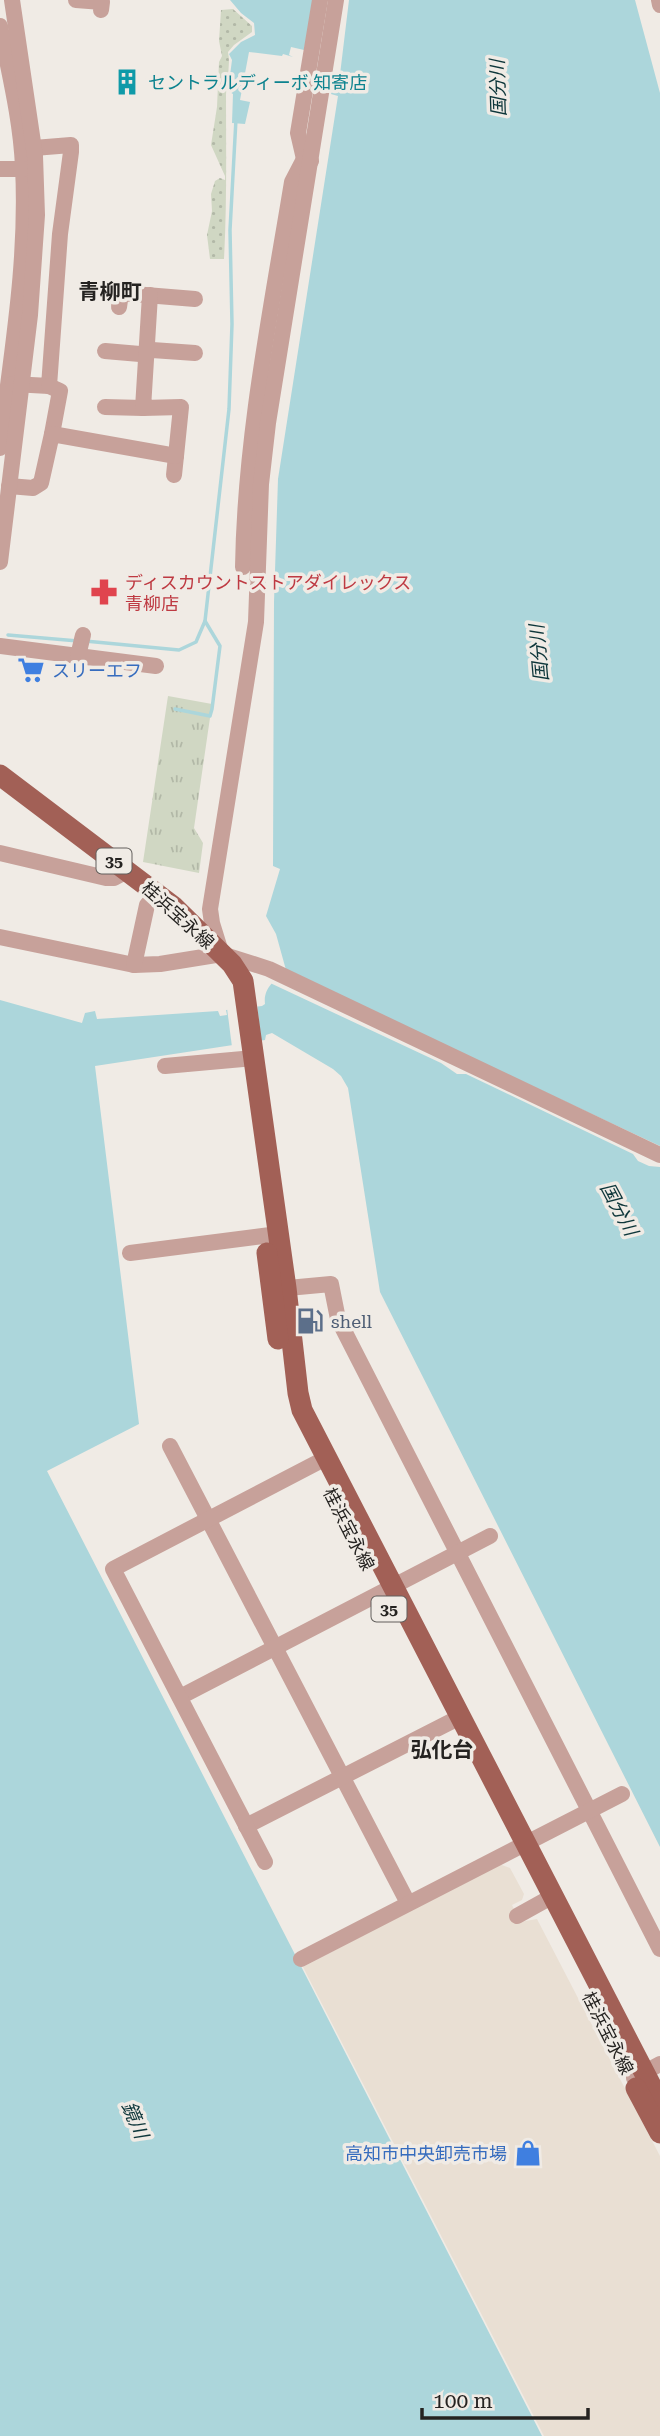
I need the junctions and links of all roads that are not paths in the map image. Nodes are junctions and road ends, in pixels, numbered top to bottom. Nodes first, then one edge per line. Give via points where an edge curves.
1 (12, 0) edge
2 (76, 0) edge
3 (320, 0) edge
4 (337, 0) edge
5 (659, 0) edge
6 (660, 5) edge
7 (101, 10) dead end
8 (0, 29) edge
9 (34, 148) junction
10 (308, 160) junction
11 (0, 169) edge
12 (23, 169) junction
13 (150, 295) junction
14 (195, 299) dead end
15 (119, 307) dead end
16 (105, 351) dead end
17 (147, 352) junction
18 (195, 353) dead end
19 (10, 384) edge
20 (49, 386) junction
21 (105, 407) dead end
22 (143, 408) junction
23 (52, 434) junction
24 (0, 448) edge
25 (176, 456) junction
26 (174, 475) dead end
27 (9, 486) junction
28 (0, 562) edge
29 (243, 568) dead end
30 (83, 635) dead end
31 (0, 646) edge
32 (78, 656) junction
33 (156, 666) dead end
34 (0, 775) edge
35 (0, 853) edge
36 (127, 871) junction
37 (157, 893) junction
38 (0, 937) edge
39 (222, 954) junction
40 (134, 965) junction
41 (248, 1052) junction
42 (165, 1066) dead end
43 (660, 1155) edge
44 (272, 1235) junction
45 (130, 1253) dead end
46 (279, 1289) junction
47 (170, 1446) dead end
48 (320, 1461) junction
49 (207, 1520) junction
50 (490, 1536) dead end
51 (458, 1553) junction
52 (387, 1590) junction
53 (275, 1648) junction
54 (180, 1697) junction
55 (454, 1720) junction
56 (341, 1776) junction
57 (622, 1794) dead end
58 (591, 1811) junction
59 (246, 1826) junction
60 (520, 1847) junction
61 (265, 1862) dead end
62 (547, 1899) junction
63 (408, 1903) junction
64 (517, 1916) dead end
65 (660, 1949) edge
66 (301, 1959) dead end
67 (645, 2072) edge
68 (660, 2103) edge
69 (660, 2133) edge

1 - 9 street
2 - 7 street via 102,2
3 - 10 street via 299,133
4 - 10 street
5 - 6 street
8 - 12 street
9 - 19 street via 36,250
9 - 20 street via 71,145
10 - 29 street via 292,182 255,413
10 - 39 street via 261,484 256,622 210,909
11 - 12 street
12 - 19 street via 23,250
13 - 14 street
13 - 15 street via 121,293
13 - 17 street
16 - 17 street
17 - 18 street
17 - 22 street
19 - 20 street
19 - 24 street
19 - 27 street
20 - 23 street via 60,390
21 - 22 street
22 - 25 street via 181,407
23 - 25 street
23 - 27 street via 41,483 33,488
25 - 26 street
27 - 28 street
30 - 32 street
31 - 32 street
32 - 33 street
34 - 36 main road, 桂浜宝永線 / 35
35 - 36 street via 106,878
36 - 37 main road, 桂浜宝永線 / 35
37 - 39 main road, 桂浜宝永線 / 35
37 - 40 street via 146,905
38 - 40 street
39 - 40 street
39 - 41 main road, 桂浜宝永線 / 35 via 242,1005
39 - 43 street via 269,969
41 - 42 street
41 - 44 main road, 桂浜宝永線 / 35
44 - 45 street
44 - 46 main road, 桂浜宝永線 / 35
46 - 48 main road, 桂浜宝永線 / 35 via 302,1410
46 - 51 street via 331,1284 338,1319
47 - 49 street
48 - 49 street
48 - 52 main road, 桂浜宝永線 / 35
49 - 53 street
49 - 54 street via 113,1569
50 - 51 street
51 - 52 street
51 - 58 street
52 - 53 street
52 - 55 main road, 桂浜宝永線 / 35
53 - 54 street
53 - 56 street
54 - 59 street
55 - 56 street
55 - 60 main road, 桂浜宝永線 / 35
56 - 59 street
56 - 63 street
57 - 58 street
58 - 60 street
58 - 65 street
59 - 61 street
60 - 62 main road, 桂浜宝永線 / 35
60 - 63 street
62 - 64 street
62 - 67 main road, 桂浜宝永線 / 35
63 - 66 street
67 - 68 main road, 桂浜宝永線 / 35
67 - 69 main road, 桂浜宝永線 / 35

